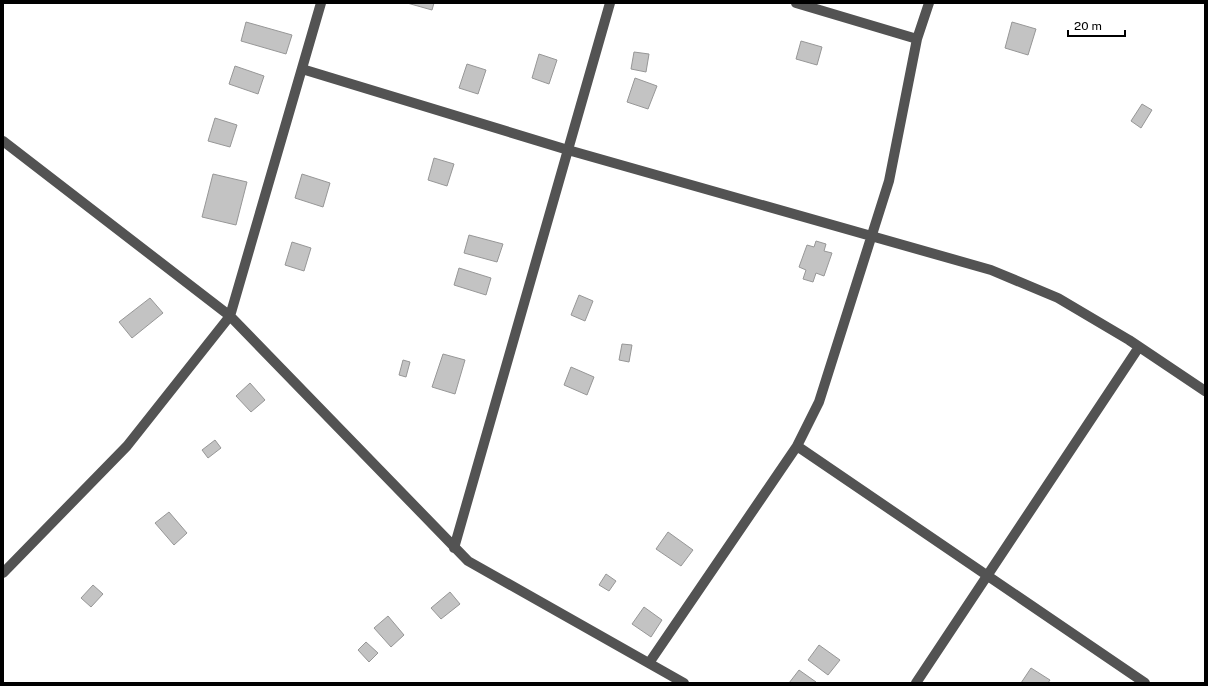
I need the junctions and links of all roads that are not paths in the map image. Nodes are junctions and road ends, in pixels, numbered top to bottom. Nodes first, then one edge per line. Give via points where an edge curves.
1 (321, 3) edge
2 (610, 3) edge
3 (796, 3) edge
4 (929, 3) edge
5 (917, 39) junction
6 (302, 69) junction
7 (3, 141) edge
8 (568, 150) junction
9 (872, 236) junction
10 (230, 316) junction
11 (1139, 347) junction
12 (1205, 391) edge
13 (797, 446) junction
14 (454, 548) junction
15 (3, 573) edge
16 (987, 576) junction
17 (649, 663) junction
18 (684, 683) edge
19 (916, 683) edge
20 (1145, 683) edge

1 - 6 street
2 - 8 street
3 - 5 street
4 - 5 street
5 - 9 street via 889,181
6 - 8 street
6 - 10 street
7 - 10 street
8 - 9 street
8 - 14 street
9 - 11 street via 997,273 1058,298
9 - 13 street via 819,402
10 - 14 street
10 - 15 street via 127,446
11 - 12 street
11 - 16 street
13 - 16 street
13 - 17 street
14 - 17 street via 468,561
16 - 19 street
16 - 20 street
17 - 18 street

